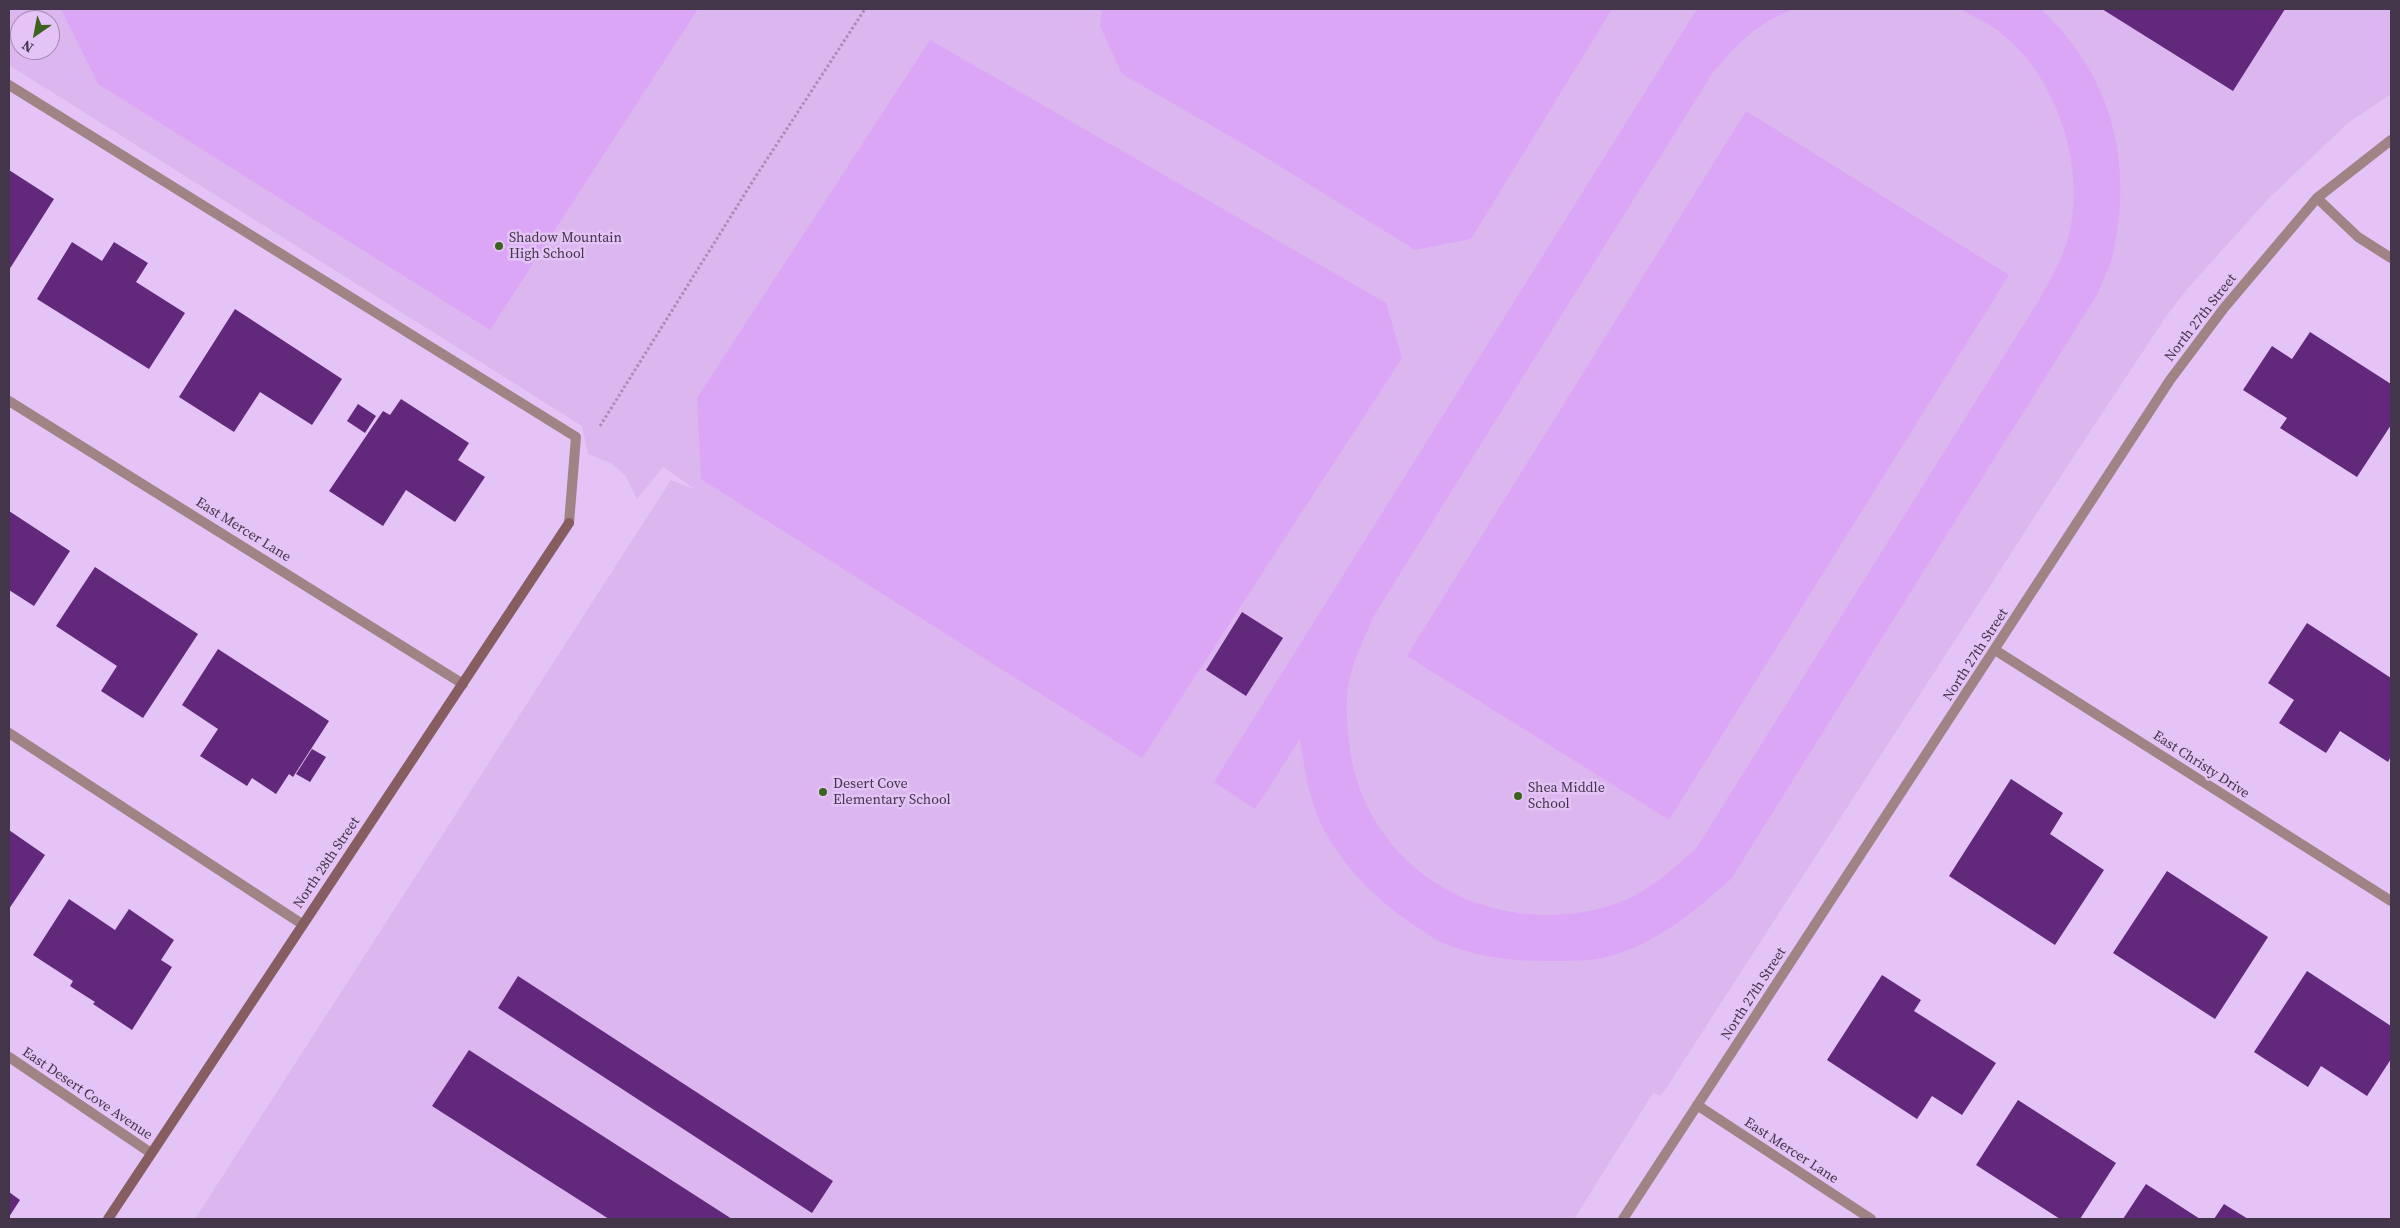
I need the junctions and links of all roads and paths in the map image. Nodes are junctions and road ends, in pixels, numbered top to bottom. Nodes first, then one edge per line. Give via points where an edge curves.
1 (865, 9) edge
2 (9, 85) edge
3 (2391, 140) edge
4 (2317, 198) junction
5 (2391, 258) edge
6 (9, 401) edge
7 (598, 433) dead end
8 (1996, 650) junction
9 (463, 684) junction
10 (9, 733) edge
11 (2391, 902) edge
12 (302, 924) junction
13 (9, 1057) edge
14 (1697, 1105) junction
15 (151, 1153) junction
16 (108, 1219) edge
17 (1623, 1219) edge
18 (1871, 1219) edge

1 - 7 path via 603,418
2 - 9 street, North 28th Street via 576,437 569,523
3 - 4 street, North 27th Street
4 - 5 street via 2358,237
4 - 8 street, North 27th Street via 2224,308 2170,380
6 - 9 street, East Mercer Lane
8 - 11 street, East Christy Drive
8 - 14 street, North 27th Street
9 - 12 street, North 28th Street
10 - 12 street
12 - 15 street, North 28th Street
13 - 15 street, East Desert Cove Avenue
14 - 17 street, North 27th Street
14 - 18 street, East Mercer Lane
15 - 16 street, North 28th Street

